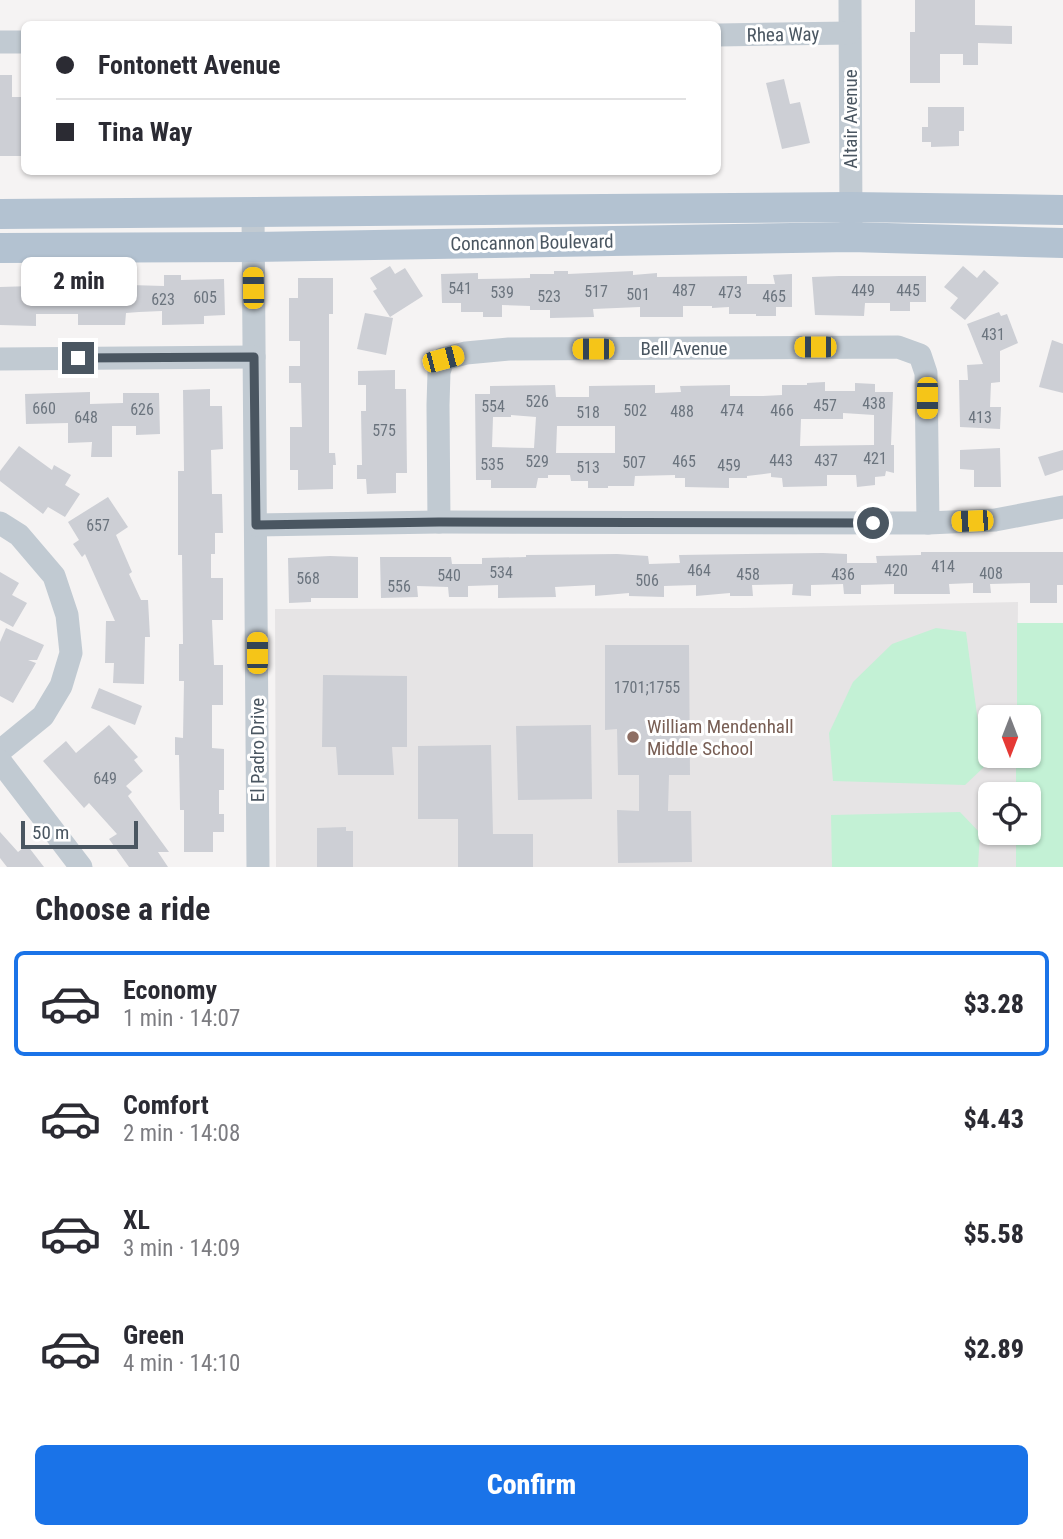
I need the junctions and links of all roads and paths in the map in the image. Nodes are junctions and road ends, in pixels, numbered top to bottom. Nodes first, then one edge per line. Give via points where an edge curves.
1 (850, 0) edge
2 (849, 33) junction
3 (721, 35) edge
4 (0, 42) edge
5 (21, 42) edge
6 (850, 207) junction
7 (1063, 209) edge
8 (253, 213) junction
9 (0, 214) edge
10 (851, 237) junction
11 (1063, 243) edge
12 (253, 247) junction
13 (0, 248) edge
14 (254, 357) junction
15 (0, 359) edge
16 (1063, 507) edge
17 (439, 522) junction
18 (0, 523) edge
19 (928, 523) junction
20 (256, 525) junction
21 (0, 751) edge
22 (0, 761) edge
23 (81, 867) edge
24 (258, 867) edge

1 - 2 street, Altair Avenue
2 - 3 street, Rhea Way
2 - 6 street, Altair Avenue
4 - 5 street
6 - 7 main road, Concannon Boulevard
6 - 8 main road, Concannon Boulevard
6 - 10 street, Altair Avenue
8 - 9 main road, Concannon Boulevard
8 - 12 street, El Padro Drive
10 - 11 main road, Concannon Boulevard
10 - 12 main road, Concannon Boulevard
12 - 13 main road, Concannon Boulevard
12 - 14 street, El Padro Drive
14 - 15 street
14 - 20 street, El Padro Drive
16 - 19 street via 995,520
17 - 19 street
17 - 19 street, Bell Avenue via 438,405 443,359 509,349 898,347 920,355 926,373
17 - 20 street
18 - 21 street via 19,535 54,576 67,615 71,653 61,686 43,716
20 - 24 street, El Padro Drive
22 - 23 street

